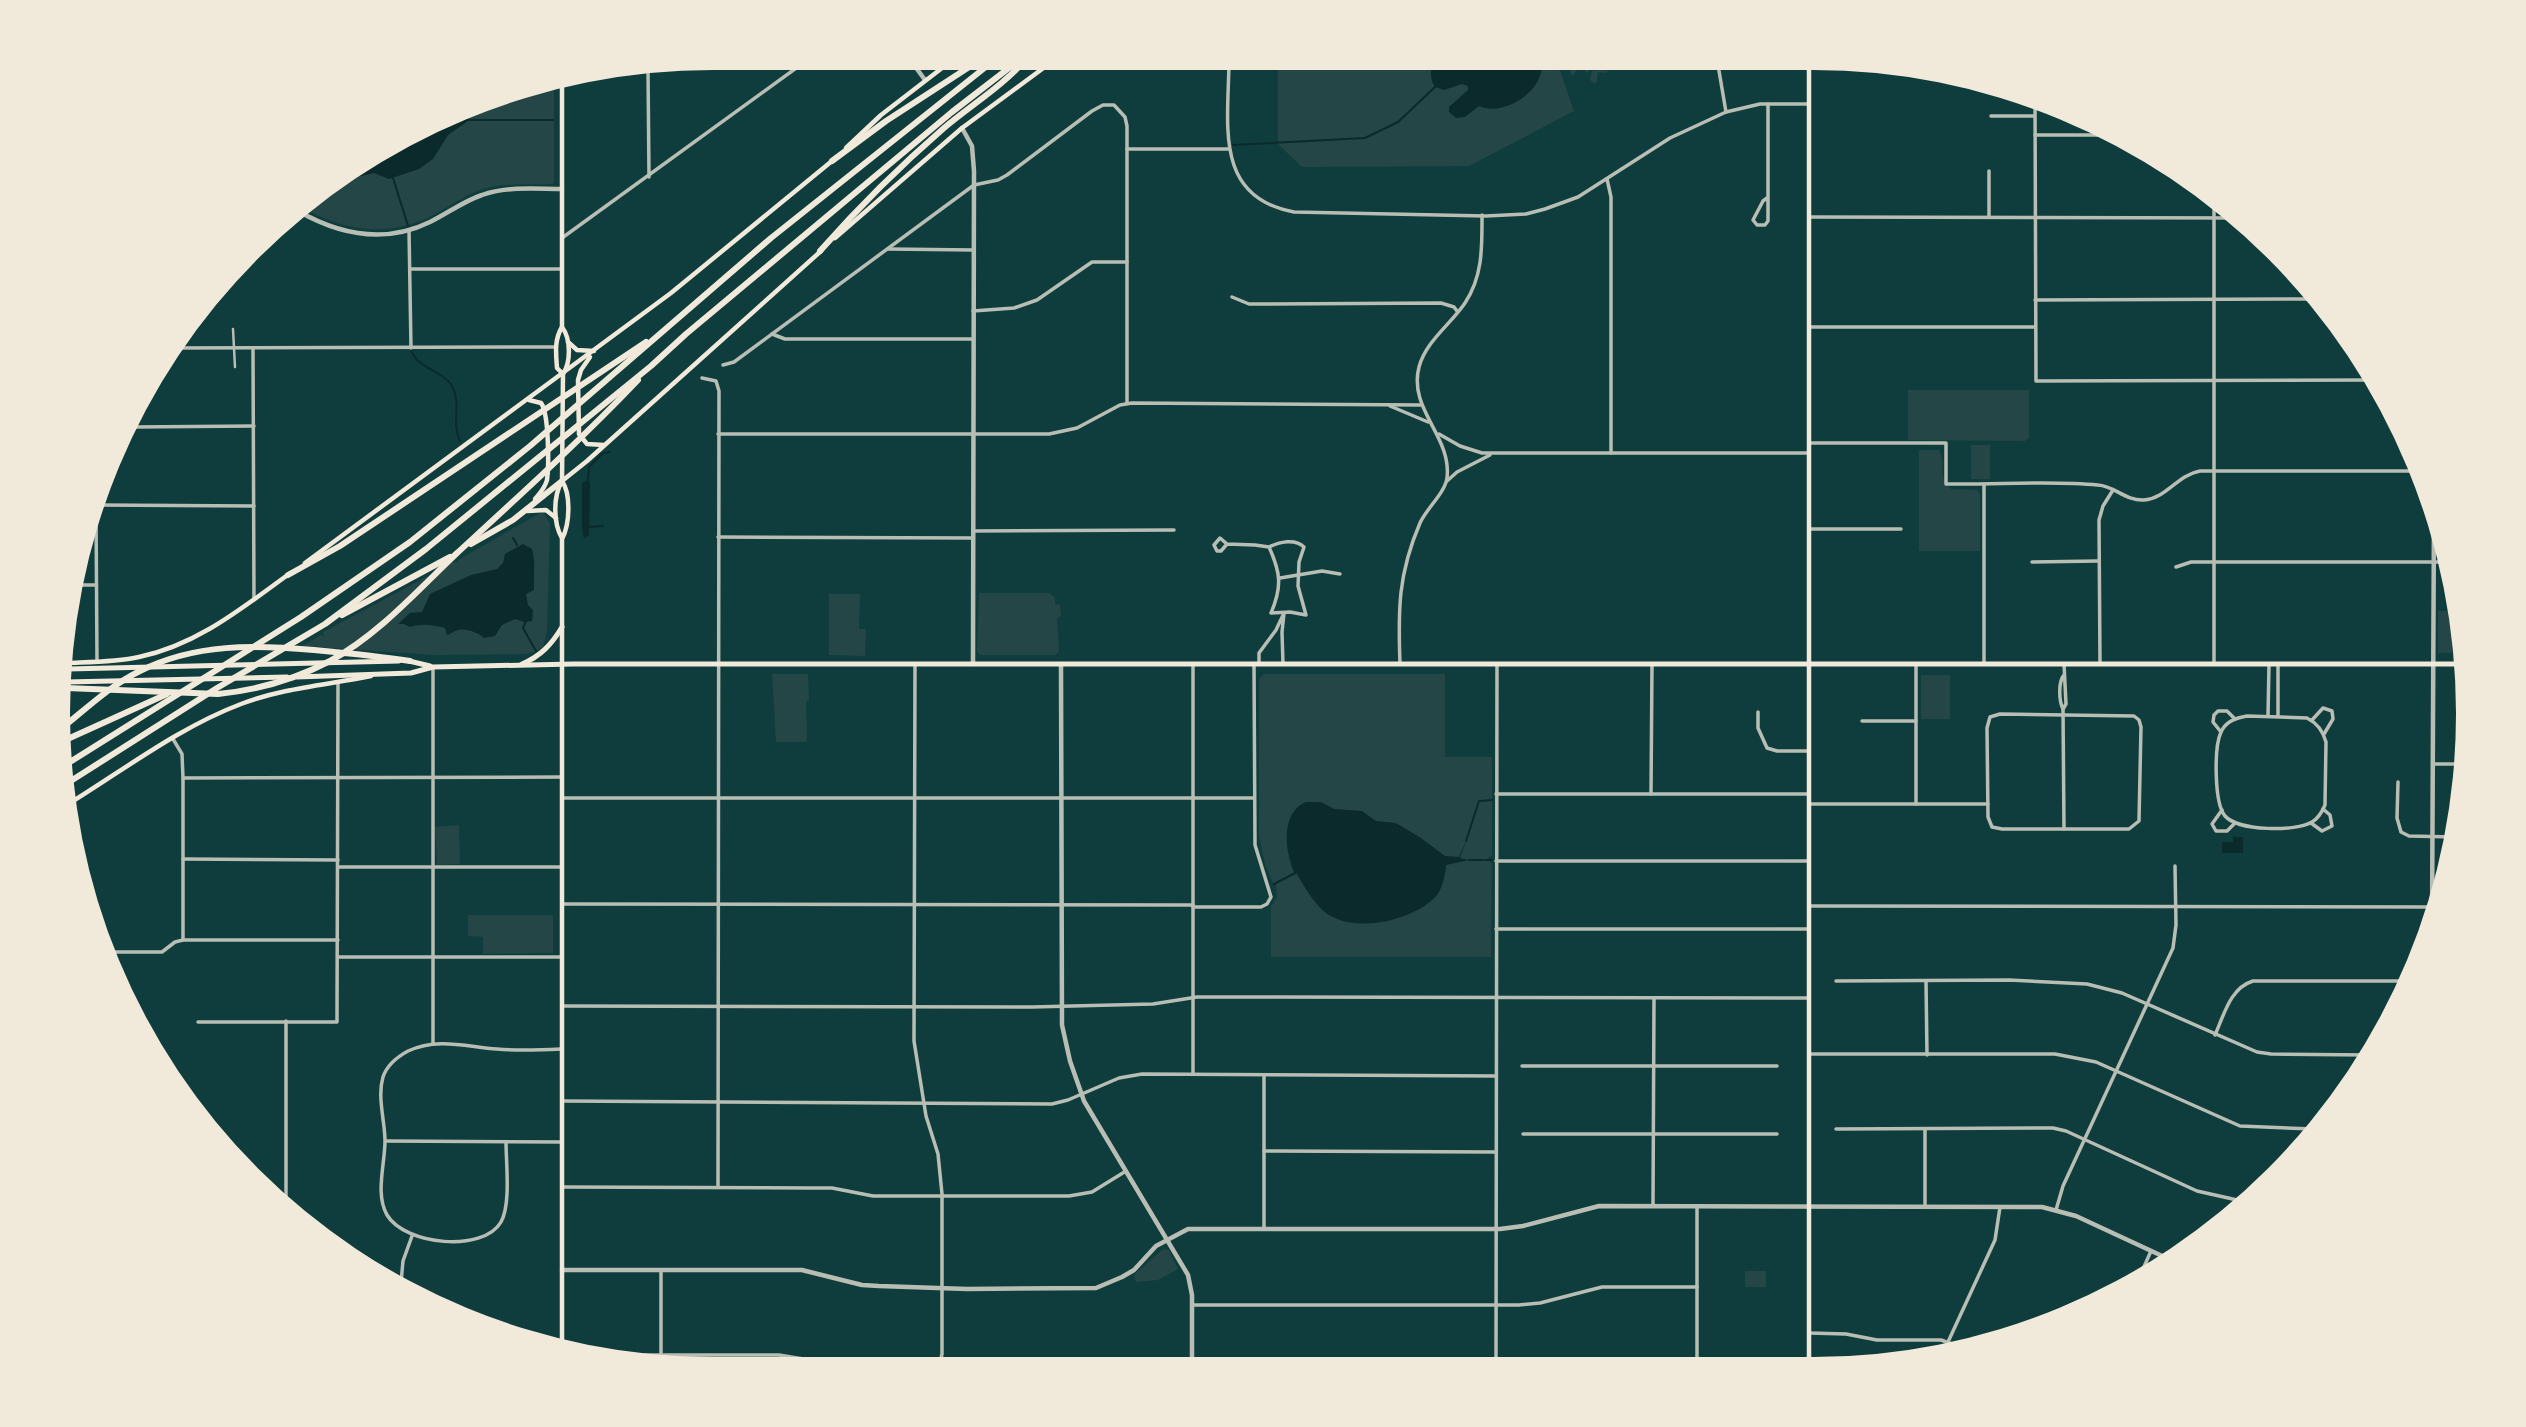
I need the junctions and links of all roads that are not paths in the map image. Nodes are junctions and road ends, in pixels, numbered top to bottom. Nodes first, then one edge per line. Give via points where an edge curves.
1 (794, 70) edge
2 (918, 70) edge
3 (939, 70) edge
4 (965, 70) edge
5 (982, 70) edge
6 (1009, 70) edge
7 (1016, 70) edge
8 (1041, 70) edge
9 (1229, 70) edge
10 (1719, 70) edge
11 (1809, 70) edge
12 (648, 74) edge
13 (925, 80) junction
14 (562, 88) edge
15 (1809, 103) junction
16 (1768, 104) junction
17 (2035, 110) edge
18 (1726, 112) junction
19 (1991, 116) dead end
20 (2035, 116) junction
21 (962, 128) junction
22 (2035, 135) junction
23 (2095, 135) edge
24 (1127, 149) junction
25 (1229, 149) junction
26 (832, 161) junction
27 (1989, 171) dead end
28 (649, 177) junction
29 (1607, 179) junction
30 (974, 185) junction
31 (562, 189) junction
32 (1767, 198) junction
33 (2214, 211) edge
34 (1482, 215) junction
35 (306, 216) edge
36 (1810, 217) junction
37 (1989, 217) junction
38 (2035, 217) junction
39 (2214, 218) junction
40 (2222, 218) edge
41 (409, 230) junction
42 (562, 238) junction
43 (886, 250) junction
44 (974, 250) junction
45 (820, 251) junction
46 (1127, 262) junction
47 (411, 269) junction
48 (562, 269) junction
49 (1232, 297) dead end
50 (2304, 299) edge
51 (2035, 300) junction
52 (2214, 300) junction
53 (973, 311) junction
54 (1458, 312) junction
55 (562, 327) junction
56 (1809, 327) junction
57 (2035, 327) junction
58 (668, 328) junction
59 (233, 329) dead end
60 (772, 334) junction
61 (973, 339) junction
62 (568, 342) junction
63 (556, 347) junction
64 (184, 348) edge
65 (253, 348) junction
66 (411, 348) junction
67 (595, 351) junction
68 (723, 365) dead end
69 (651, 366) junction
70 (235, 367) dead end
71 (563, 374) junction
72 (702, 378) dead end
73 (2363, 380) edge
74 (2214, 381) junction
75 (527, 400) junction
76 (1127, 403) junction
77 (1385, 404) junction
78 (1421, 405) junction
79 (1431, 423) junction
80 (138, 426) edge
81 (254, 426) junction
82 (1438, 432) junction
83 (718, 435) junction
84 (973, 435) junction
85 (1809, 443) junction
86 (605, 444) junction
87 (1493, 453) junction
88 (1611, 453) junction
89 (1809, 453) junction
90 (2214, 471) junction
91 (2408, 471) edge
92 (562, 481) junction
93 (1447, 481) junction
94 (1984, 485) junction
95 (2113, 490) junction
96 (254, 506) junction
97 (104, 507) edge
98 (526, 510) junction
99 (556, 518) junction
100 (1809, 529) junction
101 (1901, 529) dead end
102 (1174, 530) dead end
103 (97, 531) edge
104 (973, 531) junction
105 (718, 537) junction
106 (973, 538) junction
107 (562, 539) junction
108 (1227, 544) dead end
109 (1269, 547) junction
110 (2434, 547) edge
111 (2098, 561) junction
112 (2214, 561) junction
113 (2032, 562) dead end
114 (2434, 562) junction
115 (2438, 562) edge
116 (2176, 567) dead end
117 (1340, 573) dead end
118 (288, 575) junction
119 (1298, 576) junction
120 (1280, 578) junction
121 (83, 585) edge
122 (96, 585) junction
123 (254, 600) junction
124 (1284, 613) junction
125 (325, 624) junction
126 (562, 626) junction
127 (410, 661) junction
128 (97, 662) junction
129 (72, 663) edge
130 (563, 664) junction
131 (718, 664) junction
132 (915, 664) junction
133 (973, 664) junction
134 (1061, 664) junction
135 (1193, 664) junction
136 (1256, 664) junction
137 (1283, 664) junction
138 (1400, 664) junction
139 (1497, 664) junction
140 (1652, 664) junction
141 (1809, 664) junction
142 (1916, 664) junction
143 (1984, 664) junction
144 (2064, 664) junction
145 (2100, 664) junction
146 (2214, 664) junction
147 (2269, 664) junction
148 (2278, 664) junction
149 (2434, 664) junction
150 (2454, 664) edge
151 (518, 666) junction
152 (433, 667) junction
153 (71, 669) edge
154 (386, 673) junction
155 (206, 675) junction
156 (71, 682) edge
157 (338, 683) junction
158 (71, 688) edge
159 (1758, 712) dead end
160 (2063, 712) junction
161 (2268, 716) junction
162 (2278, 716) junction
163 (2235, 719) junction
164 (2312, 720) junction
165 (1862, 721) dead end
166 (1916, 721) junction
167 (70, 722) edge
168 (2221, 732) junction
169 (2324, 734) junction
170 (71, 738) edge
171 (173, 739) junction
172 (1809, 751) junction
173 (72, 761) edge
174 (2433, 764) junction
175 (2454, 764) edge
176 (562, 777) junction
177 (183, 778) junction
178 (338, 778) junction
179 (432, 778) junction
180 (74, 780) edge
181 (2398, 782) dead end
182 (1496, 794) junction
183 (1651, 794) junction
184 (1809, 794) junction
185 (562, 798) junction
186 (718, 798) junction
187 (914, 798) junction
188 (1060, 798) junction
189 (1193, 798) junction
190 (1254, 798) junction
191 (76, 799) edge
192 (1809, 804) junction
193 (1916, 804) junction
194 (1988, 804) junction
195 (2323, 809) junction
196 (2222, 810) junction
197 (2235, 823) junction
198 (2311, 823) junction
199 (2064, 829) junction
200 (2433, 836) junction
201 (2444, 836) edge
202 (183, 859) junction
203 (338, 860) junction
204 (1496, 861) junction
205 (1809, 861) junction
206 (2175, 866) dead end
207 (338, 867) junction
208 (432, 867) junction
209 (562, 867) junction
210 (2434, 879) edge
211 (562, 904) junction
212 (718, 904) junction
213 (914, 904) junction
214 (1060, 904) junction
215 (1193, 906) junction
216 (1809, 906) junction
217 (2175, 906) junction
218 (2426, 907) edge
219 (1496, 929) junction
220 (1809, 929) junction
221 (183, 940) junction
222 (338, 940) junction
223 (116, 952) edge
224 (338, 957) junction
225 (432, 957) junction
226 (562, 957) junction
227 (1836, 981) dead end
228 (1926, 981) junction
229 (2398, 981) edge
230 (1193, 998) junction
231 (1496, 998) junction
232 (1654, 998) junction
233 (1809, 998) junction
234 (2148, 1004) junction
235 (1061, 1005) junction
236 (562, 1006) junction
237 (718, 1007) junction
238 (914, 1007) junction
239 (286, 1021) junction
240 (198, 1022) dead end
241 (2215, 1035) junction
242 (433, 1044) junction
243 (562, 1049) junction
244 (1809, 1054) junction
245 (1927, 1055) junction
246 (2358, 1055) edge
247 (1522, 1066) dead end
248 (1654, 1066) junction
249 (1777, 1066) dead end
250 (2116, 1071) junction
251 (1193, 1074) junction
252 (1264, 1075) junction
253 (1496, 1076) junction
254 (1082, 1094) junction
255 (562, 1101) junction
256 (718, 1101) junction
257 (923, 1104) junction
258 (1925, 1128) junction
259 (1836, 1129) dead end
260 (2304, 1129) edge
261 (1523, 1134) dead end
262 (1654, 1134) junction
263 (1777, 1134) dead end
264 (2085, 1138) junction
265 (385, 1141) junction
266 (506, 1142) junction
267 (562, 1142) junction
268 (1264, 1151) junction
269 (1496, 1152) junction
270 (1126, 1171) junction
271 (562, 1187) junction
272 (718, 1187) junction
273 (286, 1194) edge
274 (942, 1196) junction
275 (2234, 1199) edge
276 (1653, 1206) junction
277 (1697, 1207) junction
278 (1809, 1207) junction
279 (1925, 1207) junction
280 (2000, 1207) junction
281 (2056, 1210) junction
282 (1264, 1227) junction
283 (1496, 1229) junction
284 (412, 1235) junction
285 (1167, 1239) junction
286 (2152, 1251) junction
287 (2160, 1255) edge
288 (2146, 1264) edge
289 (562, 1269) junction
290 (661, 1271) junction
291 (401, 1276) edge
292 (1697, 1287) junction
293 (942, 1288) junction
294 (1192, 1305) junction
295 (1496, 1305) junction
296 (1809, 1334) junction
297 (562, 1339) edge
298 (1948, 1342) joint
299 (655, 1354) edge
300 (661, 1354) junction
301 (794, 1357) edge
302 (941, 1357) edge
303 (1192, 1357) edge
304 (1496, 1357) edge
305 (1697, 1357) edge
306 (1809, 1357) edge

1 - 28 street
2 - 13 street
3 - 13 main road
4 - 26 highway
5 - 58 highway
6 - 69 highway
7 - 45 highway via 944,128
8 - 21 main road
9 - 25 street
10 - 18 street
11 - 15 main road
12 - 28 street
13 - 26 main road
14 - 31 main road
15 - 16 street
15 - 36 main road
16 - 18 street
16 - 32 street
17 - 20 street
18 - 29 street via 1670,138
19 - 20 street
20 - 22 street
21 - 30 street via 972,146
21 - 45 main road
22 - 23 street
22 - 38 street
24 - 25 street
24 - 30 street via 1125,117 1114,105 1103,104 1007,175
24 - 46 street
25 - 34 street via 1239,180 1250,193 1278,209
26 - 67 main road
27 - 37 street
28 - 42 street
29 - 34 street via 1578,197 1545,209
29 - 88 street via 1611,207
30 - 43 street
30 - 44 street
31 - 41 street via 493,192
31 - 42 main road
32 - 32 street via 1754,215 1757,225 1767,223
33 - 39 street
34 - 54 street via 1478,280
35 - 41 street via 351,233 386,235
36 - 37 street
36 - 56 main road
37 - 38 street
38 - 39 street
38 - 51 street
39 - 40 street
39 - 52 street
41 - 47 street
42 - 48 main road
43 - 44 street
43 - 60 street
44 - 53 street
45 - 86 main road
46 - 53 street via 1092,262 1037,300 1014,308
46 - 76 street
47 - 48 street
47 - 66 street
48 - 55 main road
49 - 54 street via 1249,304 1441,303
50 - 52 street
51 - 52 street
51 - 57 street
52 - 74 street
53 - 61 street
54 - 78 street via 1419,366
55 - 62 main road
55 - 63 main road
56 - 57 street
56 - 85 main road
57 - 74 street via 2036,381
58 - 118 highway via 340,546
58 - 155 highway via 410,542
59 - 70 street
60 - 61 street via 785,339
60 - 68 street
61 - 84 street
62 - 67 main road via 577,350
62 - 71 main road via 568,367
63 - 66 street
63 - 71 main road via 557,368
64 - 65 street
65 - 66 street
65 - 81 street
67 - 71 main road
67 - 86 main road via 578,376 579,434 587,444
69 - 125 highway via 426,549
69 - 158 highway via 596,424 385,621 332,660 289,680 218,694
71 - 75 main road
71 - 92 main road
72 - 83 street via 718,384
73 - 74 street
74 - 90 street
75 - 98 main road via 541,403 546,414 547,479 544,490
75 - 118 main road
76 - 77 street
76 - 84 street via 1063,432
77 - 78 street
77 - 79 street
78 - 79 street
79 - 82 street
80 - 81 street
81 - 96 street
82 - 87 street via 1460,446
82 - 93 street
83 - 84 street
83 - 105 street
84 - 104 street
85 - 89 main road
85 - 94 street via 1946,443 1947,484
86 - 92 main road
87 - 88 street
87 - 93 street
88 - 89 street
89 - 100 main road
90 - 91 street
90 - 95 street via 2183,476 2153,498 2136,500
90 - 112 street
92 - 98 highway
92 - 99 main road
92 - 107 main road via 567,489 567,530
93 - 138 street via 1422,519 1405,562 1399,605
94 - 95 street via 2099,485
94 - 143 street
95 - 111 street via 2099,520
96 - 97 street
96 - 123 street
98 - 99 main road via 546,510
98 - 125 highway
99 - 107 main road
100 - 101 street
100 - 141 main road
102 - 104 street
103 - 122 street
104 - 106 street
105 - 106 street
105 - 131 street
106 - 133 street
107 - 126 main road
108 - 109 street
109 - 119 street via 1288,542 1302,545
109 - 120 street
110 - 114 street
111 - 113 street
111 - 145 street
112 - 114 street
112 - 116 street
112 - 146 street
114 - 115 street
114 - 149 street
117 - 119 street
118 - 123 main road
119 - 120 street
119 - 124 street via 1306,615
120 - 124 street via 1271,613
121 - 122 street
122 - 128 street
123 - 128 main road via 181,644 136,658
124 - 136 street via 1260,649
124 - 137 street
125 - 180 highway
126 - 130 main road
126 - 151 main road via 540,654
127 - 152 main road
127 - 153 main road
127 - 167 highway via 230,646 174,657 123,680
128 - 129 main road
130 - 131 main road
130 - 151 main road
130 - 176 main road
131 - 132 main road
131 - 186 street
132 - 133 main road
132 - 187 street
133 - 134 main road
134 - 135 main road
134 - 188 street
135 - 136 main road
135 - 189 street
136 - 137 main road
136 - 190 street
137 - 138 main road
138 - 139 main road
139 - 140 main road
139 - 182 street
140 - 141 main road
140 - 183 street
141 - 142 main road
141 - 172 main road
142 - 143 main road
142 - 166 street
143 - 144 main road
144 - 145 main road
144 - 160 street
145 - 146 main road
146 - 147 main road
147 - 148 main road
147 - 161 street
148 - 149 main road
148 - 162 street
149 - 150 main road
149 - 174 street
151 - 152 main road
152 - 154 main road
152 - 179 street
154 - 156 main road
154 - 157 main road
155 - 170 highway
155 - 173 highway
157 - 171 main road via 264,696 207,719
157 - 178 street
159 - 172 street via 1758,728 1767,748
160 - 194 street via 1990,717
160 - 199 street
160 - 199 street via 2129,714 2141,727 2139,821 2129,829
161 - 162 street
161 - 163 street
162 - 164 street
163 - 168 street
163 - 168 street via 2227,711 2218,711 2213,722
164 - 169 street
164 - 169 street via 2323,708 2332,711 2333,719
165 - 166 street
166 - 193 street
168 - 196 street via 2217,794
169 - 195 street
171 - 177 street via 182,754
171 - 191 main road
172 - 184 main road
174 - 175 street
174 - 200 street
176 - 179 street
176 - 185 main road
177 - 178 street
177 - 202 street
178 - 179 street
178 - 203 street
179 - 208 street
181 - 200 street via 2398,828 2404,835
182 - 183 street
182 - 204 street
183 - 184 street
184 - 192 main road
185 - 186 street
185 - 209 main road
186 - 187 street
186 - 212 street
187 - 188 street
187 - 213 street
188 - 189 street
188 - 214 street
189 - 190 street
189 - 215 street
190 - 215 street via 1255,845 1271,890 1269,902 1259,907
192 - 193 street
192 - 205 main road
193 - 194 street
194 - 199 street via 1992,827
195 - 198 street
195 - 198 street via 2332,826 2322,831
196 - 197 street
196 - 197 street via 2212,824 2216,831 2227,831
197 - 198 street via 2297,827
200 - 201 street
200 - 210 street
202 - 203 street
202 - 221 street
203 - 207 street
204 - 205 street
204 - 219 street
205 - 216 main road
206 - 217 street
207 - 208 street
207 - 222 street
208 - 209 street
208 - 225 street
209 - 211 main road
211 - 212 street
211 - 226 main road
212 - 213 street
212 - 237 street
213 - 214 street
213 - 238 street
214 - 215 street
214 - 235 street
215 - 230 street
216 - 217 street
216 - 220 main road
217 - 218 street
217 - 234 street via 2173,948
219 - 220 street
219 - 231 street
220 - 233 main road
221 - 222 street
221 - 223 street via 162,952
222 - 224 street
224 - 225 street
224 - 239 street via 337,1022
225 - 226 street
225 - 242 street
226 - 236 main road
227 - 228 street
228 - 234 street via 2064,981 2122,993
228 - 245 street
229 - 241 street via 2246,983 2233,995
230 - 231 street
230 - 235 street via 1153,1004
230 - 251 street
231 - 232 street
231 - 253 street
232 - 233 street
232 - 248 street
233 - 244 main road
234 - 241 street
234 - 250 street
235 - 238 street
235 - 254 street via 1065,1040
236 - 237 street
236 - 243 main road
237 - 238 street
237 - 256 street
238 - 257 street via 915,1058
239 - 240 street
239 - 273 street
241 - 246 street via 2271,1054
242 - 243 street
242 - 265 street via 401,1055 384,1073
243 - 255 main road
244 - 245 street
244 - 278 main road
245 - 250 street via 2055,1054
247 - 248 street
248 - 249 street
248 - 262 street
250 - 260 street via 2239,1126
250 - 264 street
251 - 252 street
251 - 254 street via 1119,1078
252 - 253 street
252 - 268 street
253 - 269 street
254 - 257 street via 1052,1104
254 - 270 street
255 - 256 street
255 - 267 main road
256 - 257 street
256 - 272 street
257 - 274 street via 938,1154
258 - 259 street
258 - 264 street via 2053,1128
258 - 279 street
261 - 262 street
262 - 263 street
262 - 276 street
264 - 275 street via 2197,1191
264 - 281 street
265 - 266 street
265 - 284 street via 382,1201 395,1224
266 - 267 street
266 - 284 street via 506,1205 498,1226 483,1235 455,1241
267 - 271 main road
268 - 269 street
268 - 282 street
269 - 283 street
270 - 274 street via 1082,1195
270 - 285 street
271 - 272 street
271 - 289 main road
272 - 274 street via 832,1188 861,1195
274 - 293 street
276 - 277 street
276 - 283 street via 1599,1206
277 - 278 street
277 - 292 street
278 - 279 street
278 - 296 main road
279 - 280 street
280 - 281 street
280 - 298 street via 1994,1240
281 - 286 street
282 - 283 street
282 - 285 street via 1198,1227
283 - 295 street
284 - 291 street
285 - 293 street via 1134,1270 1096,1288
285 - 294 street via 1188,1275
286 - 287 street
286 - 288 street
289 - 290 street
289 - 297 main road
290 - 293 street via 802,1270 862,1285
290 - 300 street
292 - 295 street via 1613,1286 1531,1305
292 - 305 street
293 - 302 street
294 - 295 street
294 - 303 street
295 - 304 street
296 - 298 street
296 - 306 main road
299 - 300 street
300 - 301 street

